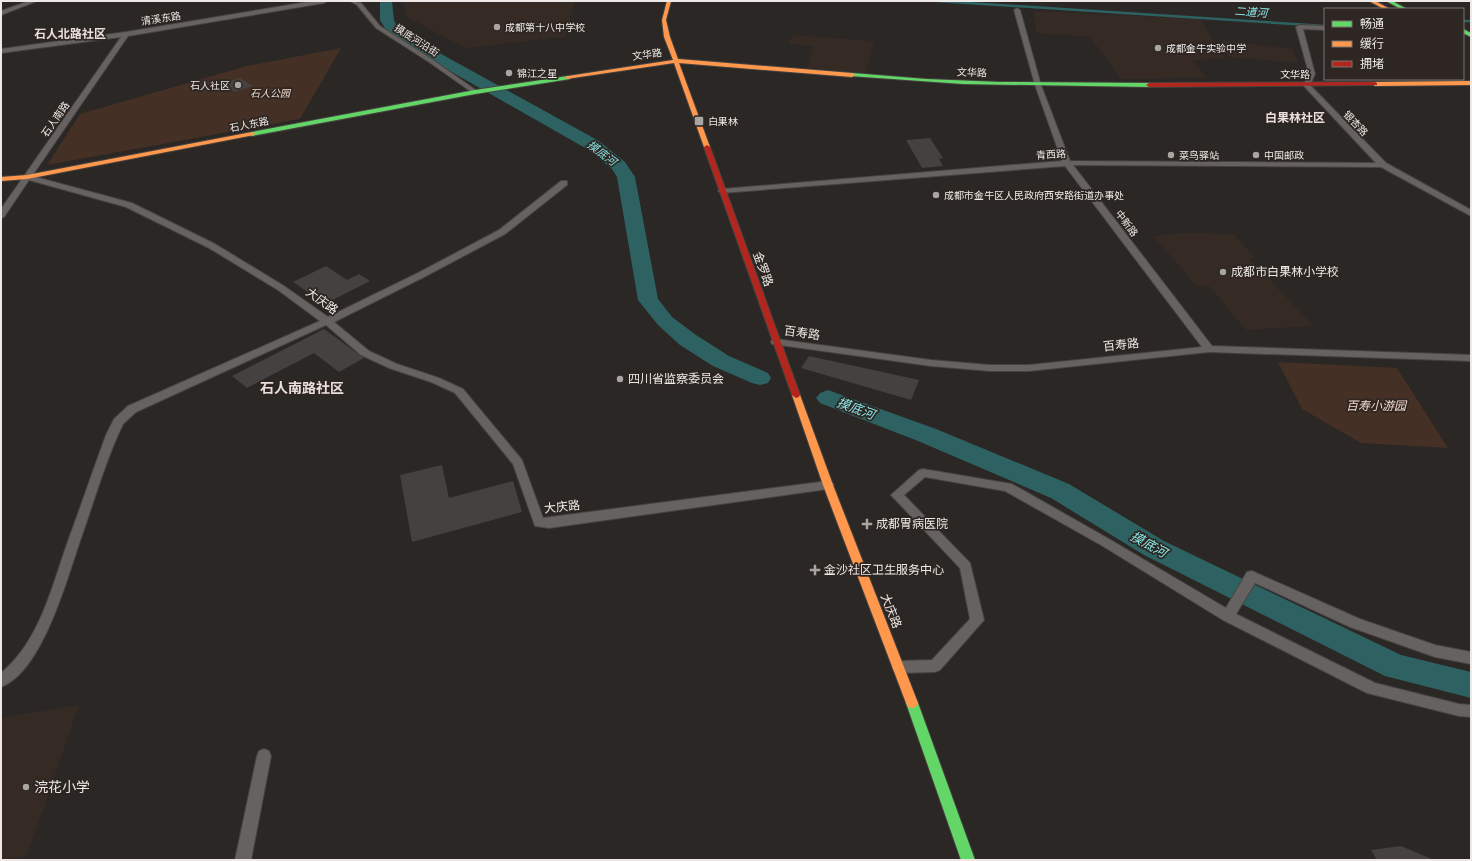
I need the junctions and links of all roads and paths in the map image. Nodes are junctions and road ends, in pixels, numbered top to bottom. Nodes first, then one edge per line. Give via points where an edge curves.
1 (34, 1) edge
2 (324, 1) edge
3 (352, 1) edge
4 (669, 1) edge
5 (1371, 1) edge
6 (1380, 1) edge
7 (1396, 6) edge
8 (1408, 8) edge
9 (1017, 10) dead end
10 (1, 14) edge
11 (1324, 28) edge
12 (126, 34) junction
13 (1, 51) edge
14 (677, 61) junction
15 (1471, 83) edge
16 (1038, 85) junction
17 (1306, 85) junction
18 (475, 92) junction
19 (1067, 163) junction
20 (1383, 165) junction
21 (27, 177) junction
22 (1, 179) edge
23 (564, 183) dead end
24 (722, 191) junction
25 (1471, 213) edge
26 (1, 215) edge
27 (327, 321) junction
28 (776, 342) junction
29 (1209, 349) junction
30 (1471, 358) edge
31 (828, 485) junction
32 (1232, 610) junction
33 (1471, 658) edge
34 (899, 667) junction
35 (1, 681) edge
36 (1471, 711) edge
37 (264, 756) dead end
38 (243, 860) edge
39 (968, 860) edge

1 - 10 street
2 - 12 street, 清溪东路
3 - 18 street, 摸底河沿街 via 359,4 378,27
4 - 14 street, 金罗路 via 664,20 667,37
5 - 7 street
6 - 7 street
7 - 8 street
9 - 16 street, 中新路
11 - 17 street via 1299,27 1312,74
12 - 13 street, 清溪东路
12 - 21 street, 石人南路
14 - 16 street, 文华路 via 907,80
14 - 18 street, 文华路
14 - 24 street, 金罗路
15 - 17 street, 文华路
16 - 17 street, 文华路
16 - 19 street, 中新路
17 - 20 street, 银杏路
18 - 21 street, 石人东路
19 - 20 street, 青西路
19 - 24 street, 青西路
19 - 29 street, 中新路
20 - 25 street, 银杏路
21 - 22 street, 石人东路
21 - 26 street, 石人南路
21 - 27 street, 大庆路 via 129,205 212,246 281,288
23 - 27 street via 502,232
24 - 28 street, 金罗路
27 - 31 street, 大庆路 via 365,352 393,366 459,391 518,463 539,523
27 - 35 street via 132,409 118,422 49,611 31,648 11,675
28 - 29 street, 百寿路 via 932,363 990,368 1029,368
28 - 31 street, 金罗路
29 - 30 street, 百寿路
31 - 34 street, 大庆路
32 - 33 street via 1252,576 1355,623 1436,652
32 - 34 street via 1008,487 923,473 897,495 966,566 978,620 935,666
32 - 36 street via 1372,689
34 - 39 street, 大庆路
37 - 38 street

